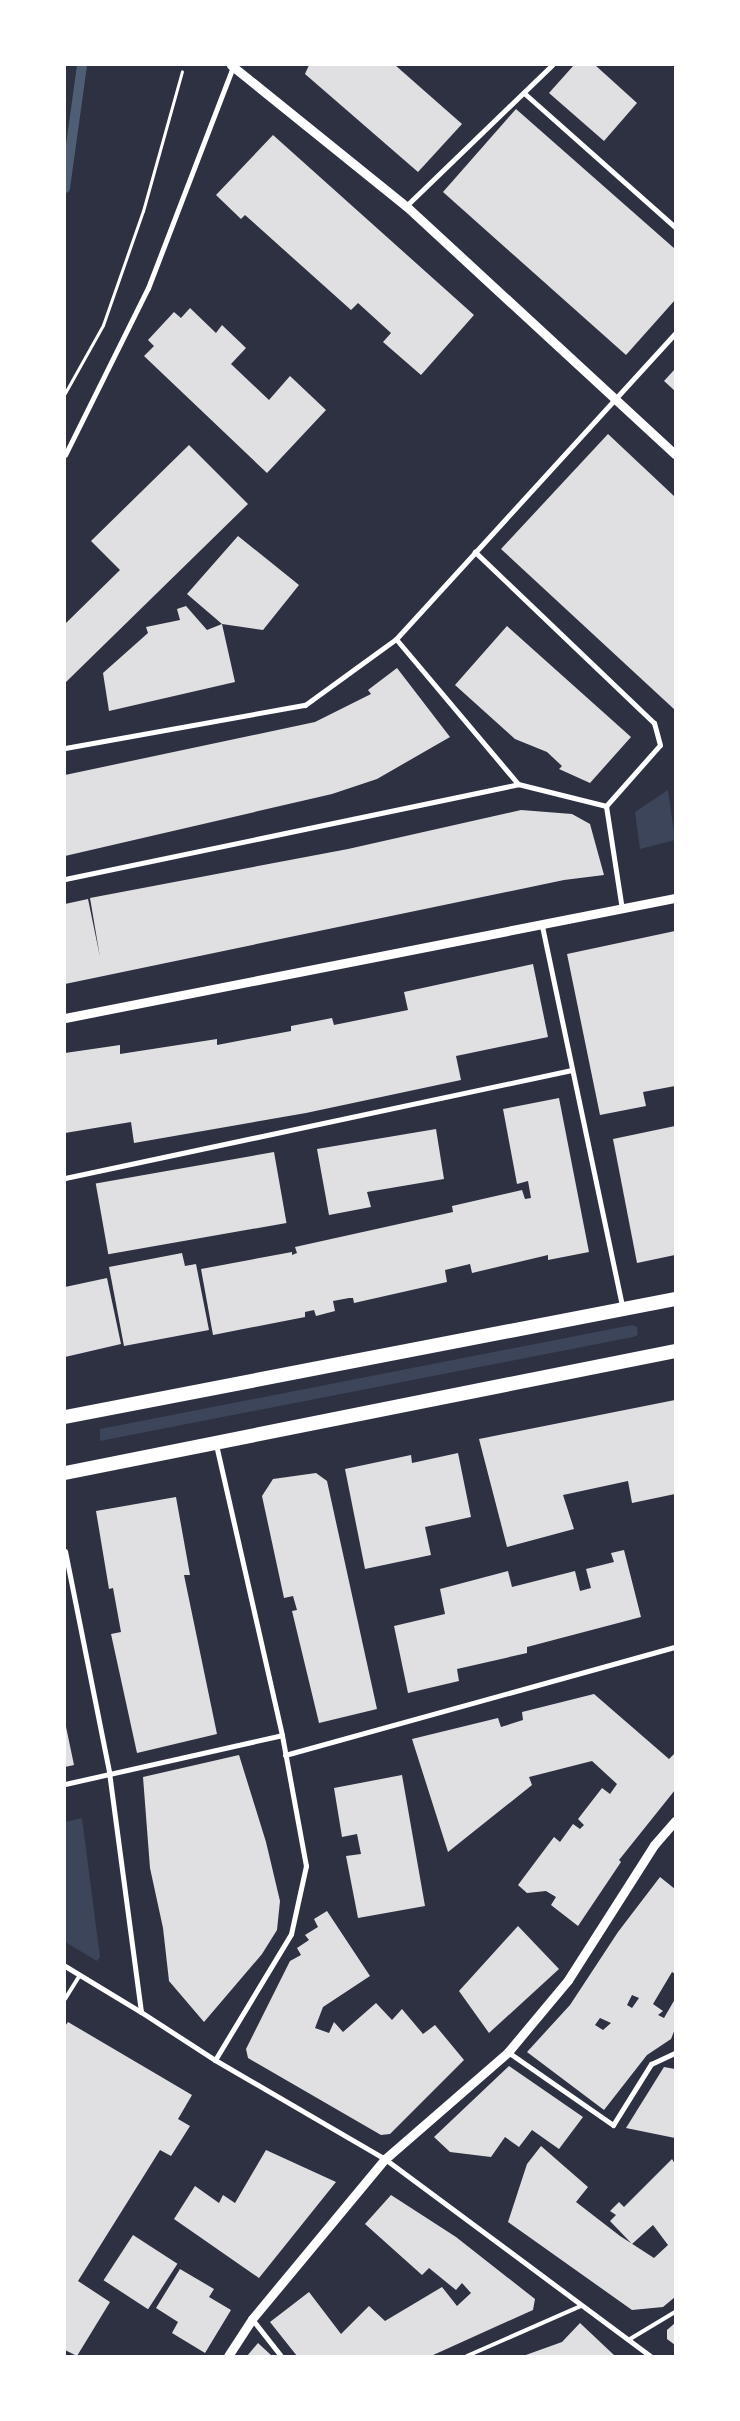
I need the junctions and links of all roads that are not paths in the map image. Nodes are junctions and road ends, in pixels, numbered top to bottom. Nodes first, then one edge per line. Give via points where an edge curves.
1 (233, 65) edge
2 (552, 65) edge
3 (524, 93) junction
4 (406, 206) junction
5 (675, 227) edge
6 (675, 333) edge
7 (615, 400) junction
8 (675, 454) edge
9 (65, 455) edge
10 (475, 552) junction
11 (396, 639) junction
12 (65, 748) edge
13 (518, 784) junction
14 (606, 806) junction
15 (65, 879) edge
16 (675, 898) edge
17 (622, 909) junction
18 (542, 926) junction
19 (65, 1018) edge
20 (572, 1070) junction
21 (65, 1178) edge
22 (675, 1299) edge
23 (622, 1309) junction
24 (675, 1351) edge
25 (65, 1417) edge
26 (216, 1444) junction
27 (65, 1473) edge
28 (65, 1552) edge
29 (675, 1647) edge
30 (282, 1735) junction
31 (286, 1755) junction
32 (109, 1772) junction
33 (65, 1784) edge
34 (675, 1821) edge
35 (65, 1966) edge
36 (80, 1974) junction
37 (65, 1998) edge
38 (141, 2012) junction
39 (508, 2052) junction
40 (675, 2053) edge
41 (215, 2060) junction
42 (385, 2159) junction
43 (582, 2306) junction
44 (675, 2312) edge
45 (252, 2319) junction
46 (630, 2339) junction
47 (228, 2356) edge
48 (281, 2356) edge
49 (467, 2356) edge
50 (650, 2356) edge

1 - 4 street
1 - 9 street via 148,288
2 - 3 street
3 - 4 street
3 - 5 street
4 - 7 street
6 - 7 street
7 - 8 street
7 - 10 street
10 - 11 street
10 - 14 street via 654,723 660,746
11 - 12 street via 305,705
11 - 13 street
13 - 14 street
13 - 15 street
14 - 17 street
16 - 17 street
17 - 18 street
18 - 19 street
18 - 20 street
20 - 21 street
20 - 23 street
22 - 23 highway
23 - 25 highway
24 - 26 highway
26 - 27 highway
26 - 30 street
28 - 32 street
29 - 31 street
30 - 31 street
30 - 32 street
31 - 41 street via 306,1866 291,1934
32 - 33 street
32 - 38 street
34 - 39 street via 654,1845 568,1980
35 - 36 street
36 - 37 lane
36 - 38 street
38 - 41 street
39 - 40 street via 613,2125 651,2064
39 - 42 street
41 - 42 street
42 - 43 street
42 - 45 street
43 - 46 street
43 - 49 lane
44 - 46 lane
45 - 47 street
45 - 48 street
46 - 50 street

